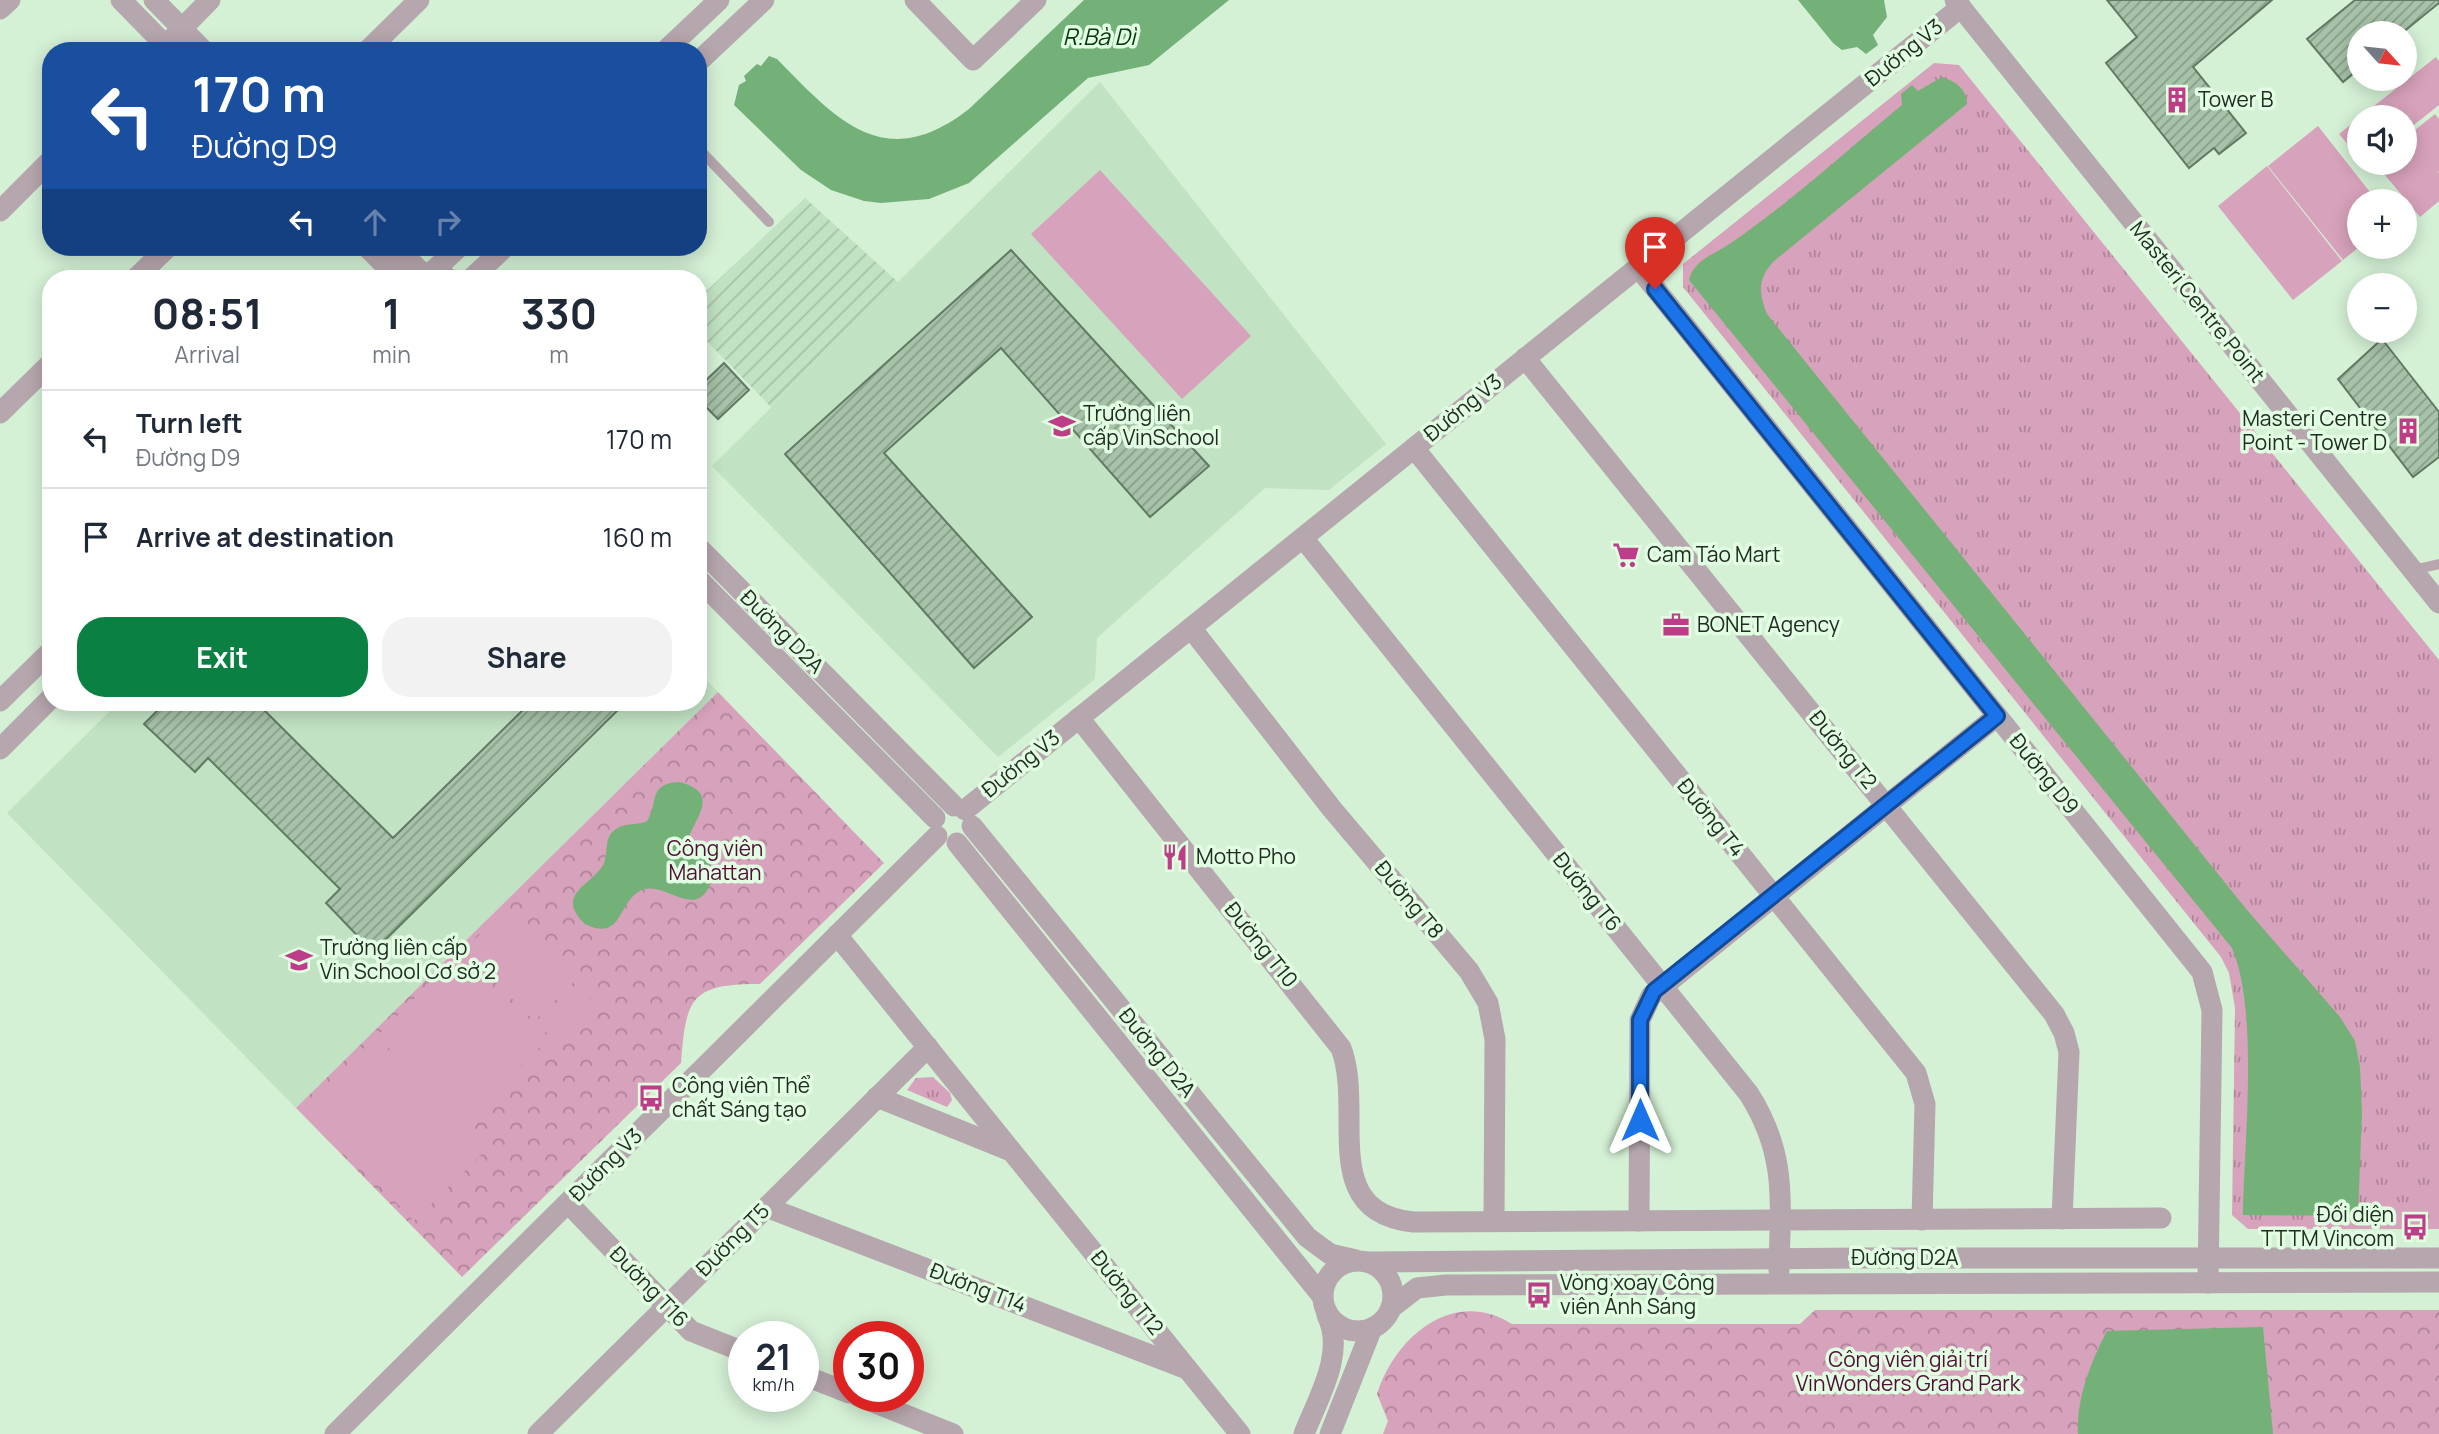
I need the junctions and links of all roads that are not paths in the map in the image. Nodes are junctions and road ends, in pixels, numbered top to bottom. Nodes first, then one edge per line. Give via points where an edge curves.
1 (9, 0) edge
2 (121, 0) edge
3 (154, 0) edge
4 (210, 0) edge
5 (419, 0) edge
6 (719, 0) edge
7 (764, 0) edge
8 (915, 0) edge
9 (1036, 0) edge
10 (1958, 4) edge
11 (0, 9) edge
12 (182, 28) junction
13 (159, 42) edge
14 (171, 42) edge
15 (195, 42) edge
16 (376, 42) edge
17 (675, 42) edge
18 (707, 54) edge
19 (707, 157) edge
20 (42, 169) edge
21 (0, 211) edge
22 (769, 222) dead end
23 (159, 256) edge
24 (376, 256) edge
25 (407, 256) edge
26 (449, 256) edge
27 (495, 256) edge
28 (1638, 267) junction
29 (144, 270) edge
30 (390, 270) edge
31 (423, 270) edge
32 (434, 270) edge
33 (481, 270) edge
34 (1525, 358) junction
35 (42, 372) edge
36 (0, 413) edge
37 (1414, 448) junction
38 (1303, 538) junction
39 (707, 556) edge
40 (2439, 564) edge
41 (2413, 570) junction
42 (707, 588) edge
43 (2439, 603) edge
44 (1191, 628) junction
45 (42, 660) edge
46 (0, 701) edge
47 (42, 707) edge
48 (1997, 716) junction
49 (1079, 718) junction
50 (0, 749) edge
51 (1886, 804) junction
52 (964, 814) junction
53 (936, 827) junction
54 (957, 843) junction
55 (1773, 895) junction
56 (837, 935) junction
57 (1661, 985) junction
58 (928, 1047) junction
59 (877, 1097) junction
60 (1013, 1152) junction
61 (568, 1203) junction
62 (766, 1207) junction
63 (2161, 1218) dead end
64 (2062, 1219) junction
65 (1639, 1220) junction
66 (1780, 1220) junction
67 (1922, 1220) junction
68 (1494, 1221) junction
69 (2439, 1258) edge
70 (1779, 1259) junction
71 (2209, 1259) junction
72 (1364, 1261) junction
73 (2439, 1282) edge
74 (1778, 1283) junction
75 (2208, 1283) junction
76 (667, 1306) junction
77 (1325, 1306) junction
78 (1391, 1307) junction
79 (1372, 1328) junction
80 (728, 1346) edge
81 (1189, 1370) junction
82 (898, 1412) edge
83 (349, 1429) edge
84 (542, 1430) edge
85 (567, 1434) edge
86 (953, 1434) edge
87 (1240, 1434) edge
88 (1304, 1434) edge
89 (1330, 1434) edge

1 - 11 street
2 - 13 street
3 - 12 street
4 - 12 street
5 - 16 street
6 - 17 street
7 - 18 street
8 - 9 street via 973,60
10 - 28 street, Đường V3
10 - 41 street, Masteri Centre Point
12 - 14 street
12 - 15 street
19 - 22 lane
20 - 21 street
23 - 29 street
24 - 30 street
25 - 31 street
26 - 32 street
27 - 33 street
28 - 34 street, Đường V3
28 - 48 street, Đường D9
34 - 37 street, Đường V3
34 - 51 street, Đường T2
35 - 36 street
37 - 38 street, Đường V3
37 - 55 street, Đường T4
38 - 44 street, Đường V3
38 - 57 street, Đường T6
39 - 52 street, Đường D2A
40 - 41 lane
41 - 43 street, Masteri Centre Point
42 - 53 street, Đường D2A
44 - 49 street, Đường V3
44 - 68 street, Đường T8 via 1332,809 1469,971 1488,1003 1495,1039
45 - 46 street
47 - 50 street
48 - 51 street
48 - 71 street, Đường D9 via 2194,960 2207,984 2212,1010
49 - 52 street, Đường V3
49 - 68 street, Đường T10 via 1341,1048 1350,1083 1351,1169 1366,1203 1400,1220
51 - 55 street
51 - 64 street, Đường T2 via 2064,1032 2069,1052
52 - 53 street via 943,808
52 - 54 street via 967,837
52 - 72 street, Đường D2A via 1307,1237 1330,1254
53 - 54 street via 948,844
53 - 56 street, Đường V3
54 - 77 street, Đường D2A
55 - 57 street
55 - 67 street, Đường T4 via 1922,1083 1926,1104
56 - 58 street, Đường T12
56 - 61 street, Đường V3
57 - 65 street via 1640,1020
57 - 66 street, Đường T6 via 1768,1125 1778,1159
58 - 59 street, Đường T5
58 - 60 street, Đường T12
59 - 60 street, Đường T12
59 - 62 street, Đường T5
60 - 81 street, Đường T12
61 - 76 street, Đường T16
61 - 83 street, Đường V3
62 - 76 street, Đường T5
62 - 81 street, Đường T14
63 - 64 street
64 - 67 street
65 - 66 street
65 - 68 street
66 - 67 street
66 - 70 street, Đường T6
69 - 71 street, Đường D2A
70 - 71 street, Đường D2A
70 - 72 street, Đường D2A
70 - 74 street, Đường T6
71 - 75 street, Đường D9
72 - 77 street via 1342,1264 1330,1273
72 - 78 street via 1389,1279
73 - 75 street, Đường D2A
74 - 75 street, Đường D2A
74 - 78 street, Đường D2A via 1426,1285 1407,1292
76 - 80 street, Đường T16 via 691,1331
76 - 84 street, Đường T5
77 - 79 street via 1340,1326 1350,1331
77 - 88 street, Đường D2A via 1334,1335 1333,1357
78 - 79 street
79 - 89 street
81 - 87 street, Đường T12
82 - 86 street
84 - 85 street

